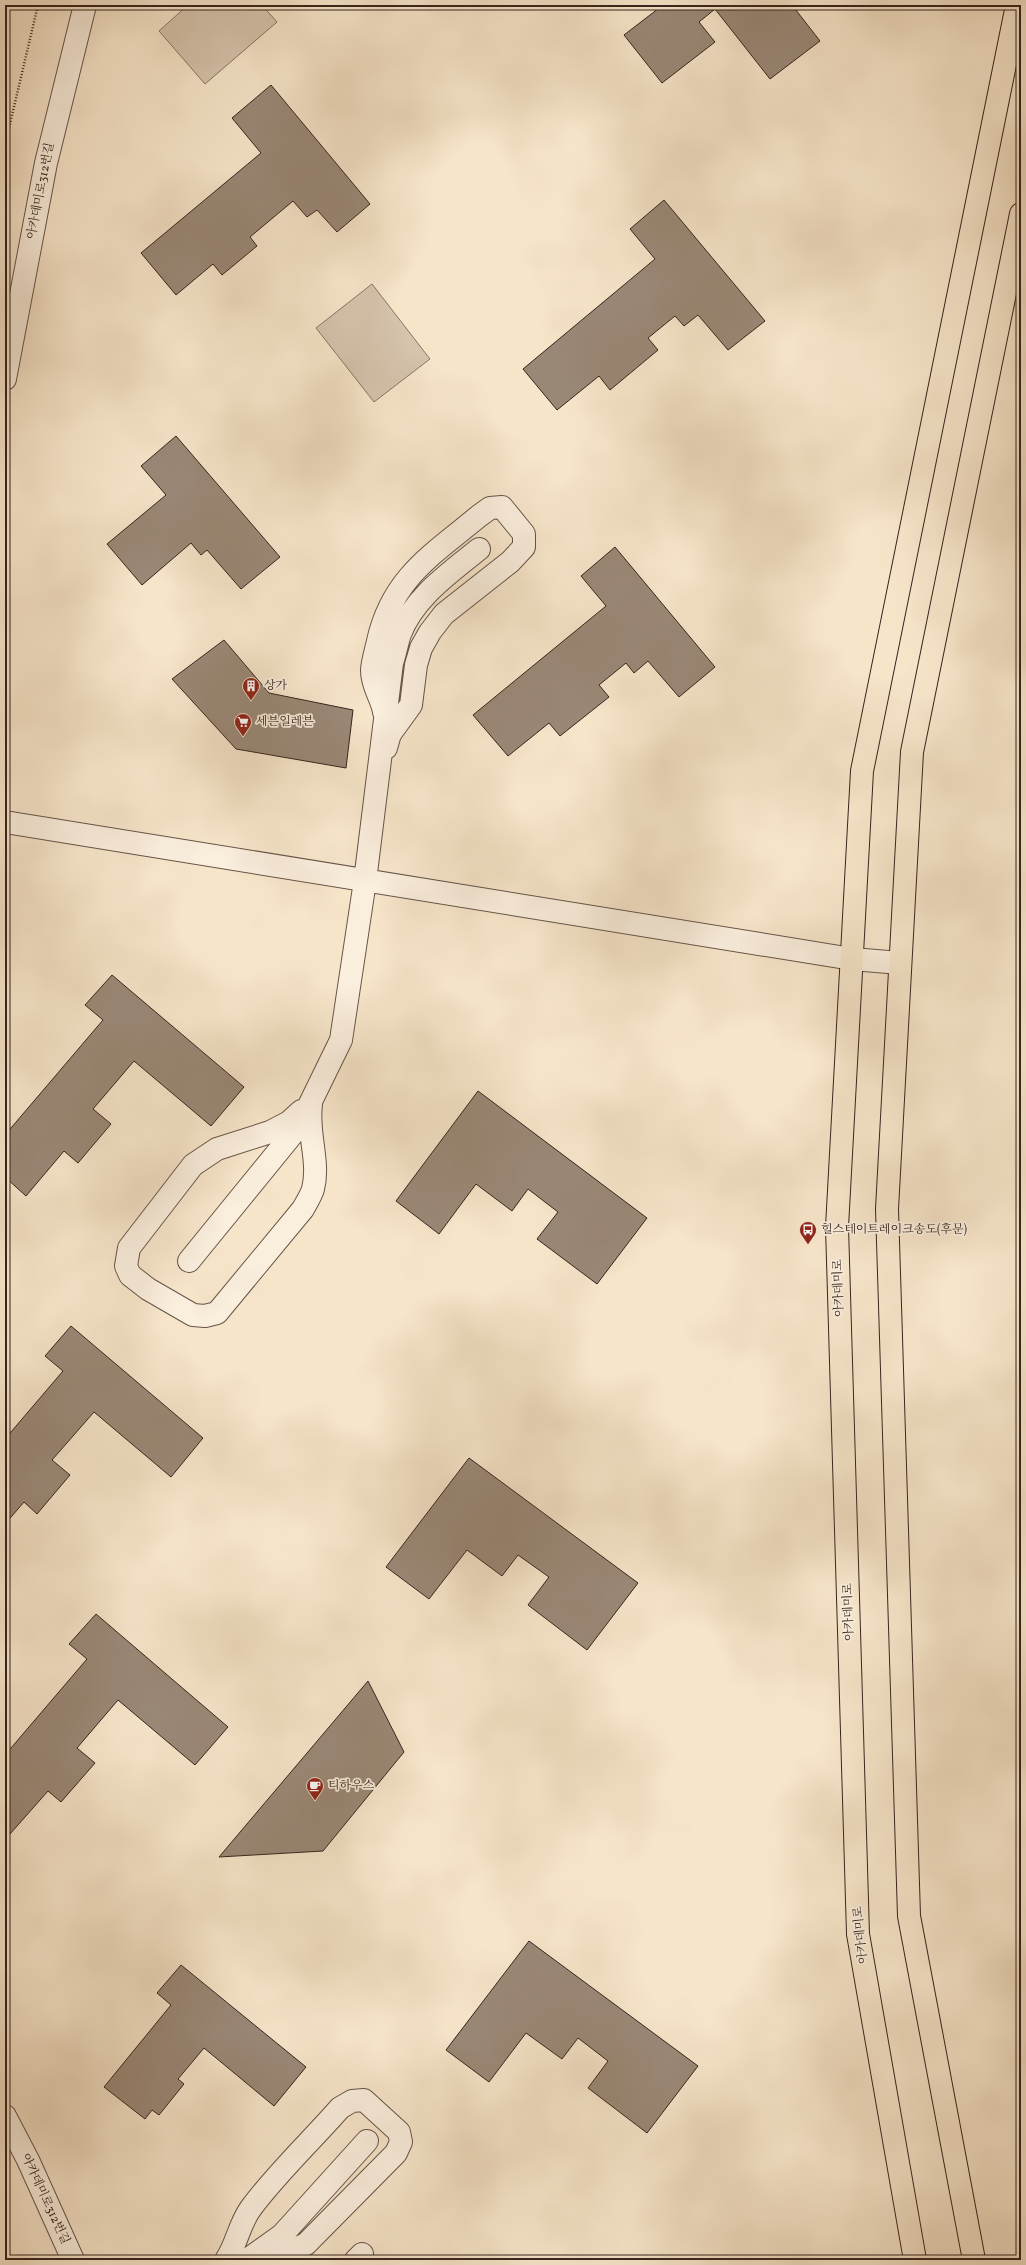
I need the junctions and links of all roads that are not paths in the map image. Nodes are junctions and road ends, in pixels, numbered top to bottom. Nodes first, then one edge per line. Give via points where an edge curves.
1 (85, 5) edge
2 (1017, 5) edge
3 (1021, 214) edge
4 (5, 379) edge
5 (479, 549) dead end
6 (383, 729) junction
7 (379, 768) junction
8 (5, 822) edge
9 (365, 881) junction
10 (852, 959) junction
11 (900, 963) junction
12 (318, 1088) junction
13 (190, 1260) dead end
14 (5, 2116) edge
15 (366, 2141) dead end
16 (73, 2260) edge
17 (226, 2260) edge
18 (247, 2260) edge
19 (271, 2260) edge
20 (915, 2260) edge
21 (974, 2260) edge

1 - 4 street, 아카데미로312번길 via 46,163
2 - 10 main road, 아카데미로 via 862,771
3 - 11 main road via 912,752
5 - 6 street via 436,584 416,607 401,632 392,663
6 - 7 street
6 - 7 street via 384,710 373,684 372,670 381,629 396,594 413,570 490,508 502,507 524,534 524,547 510,562 444,614 430,632 421,648 416,665 411,706 390,734
7 - 9 street
8 - 9 street
9 - 10 street
9 - 12 street via 341,1040
10 - 11 street
10 - 20 main road, 아카데미로 via 838,1227 858,1934
11 - 21 main road via 888,1209 908,1916
12 - 12 street via 303,1109 289,1122 270,1132 217,1149 193,1165 129,1248 126,1266 130,1275 148,1289 193,1314 205,1316 217,1313 303,1209 313,1190 315,1172 310,1117 311,1105
12 - 13 street via 299,1126
14 - 16 street, 아카데미로312번길 via 28,2160
15 - 18 street via 282,2235
17 - 19 street via 233,2249 242,2222 260,2197 340,2108 352,2101 364,2100 399,2132 400,2142 396,2153 306,2244

